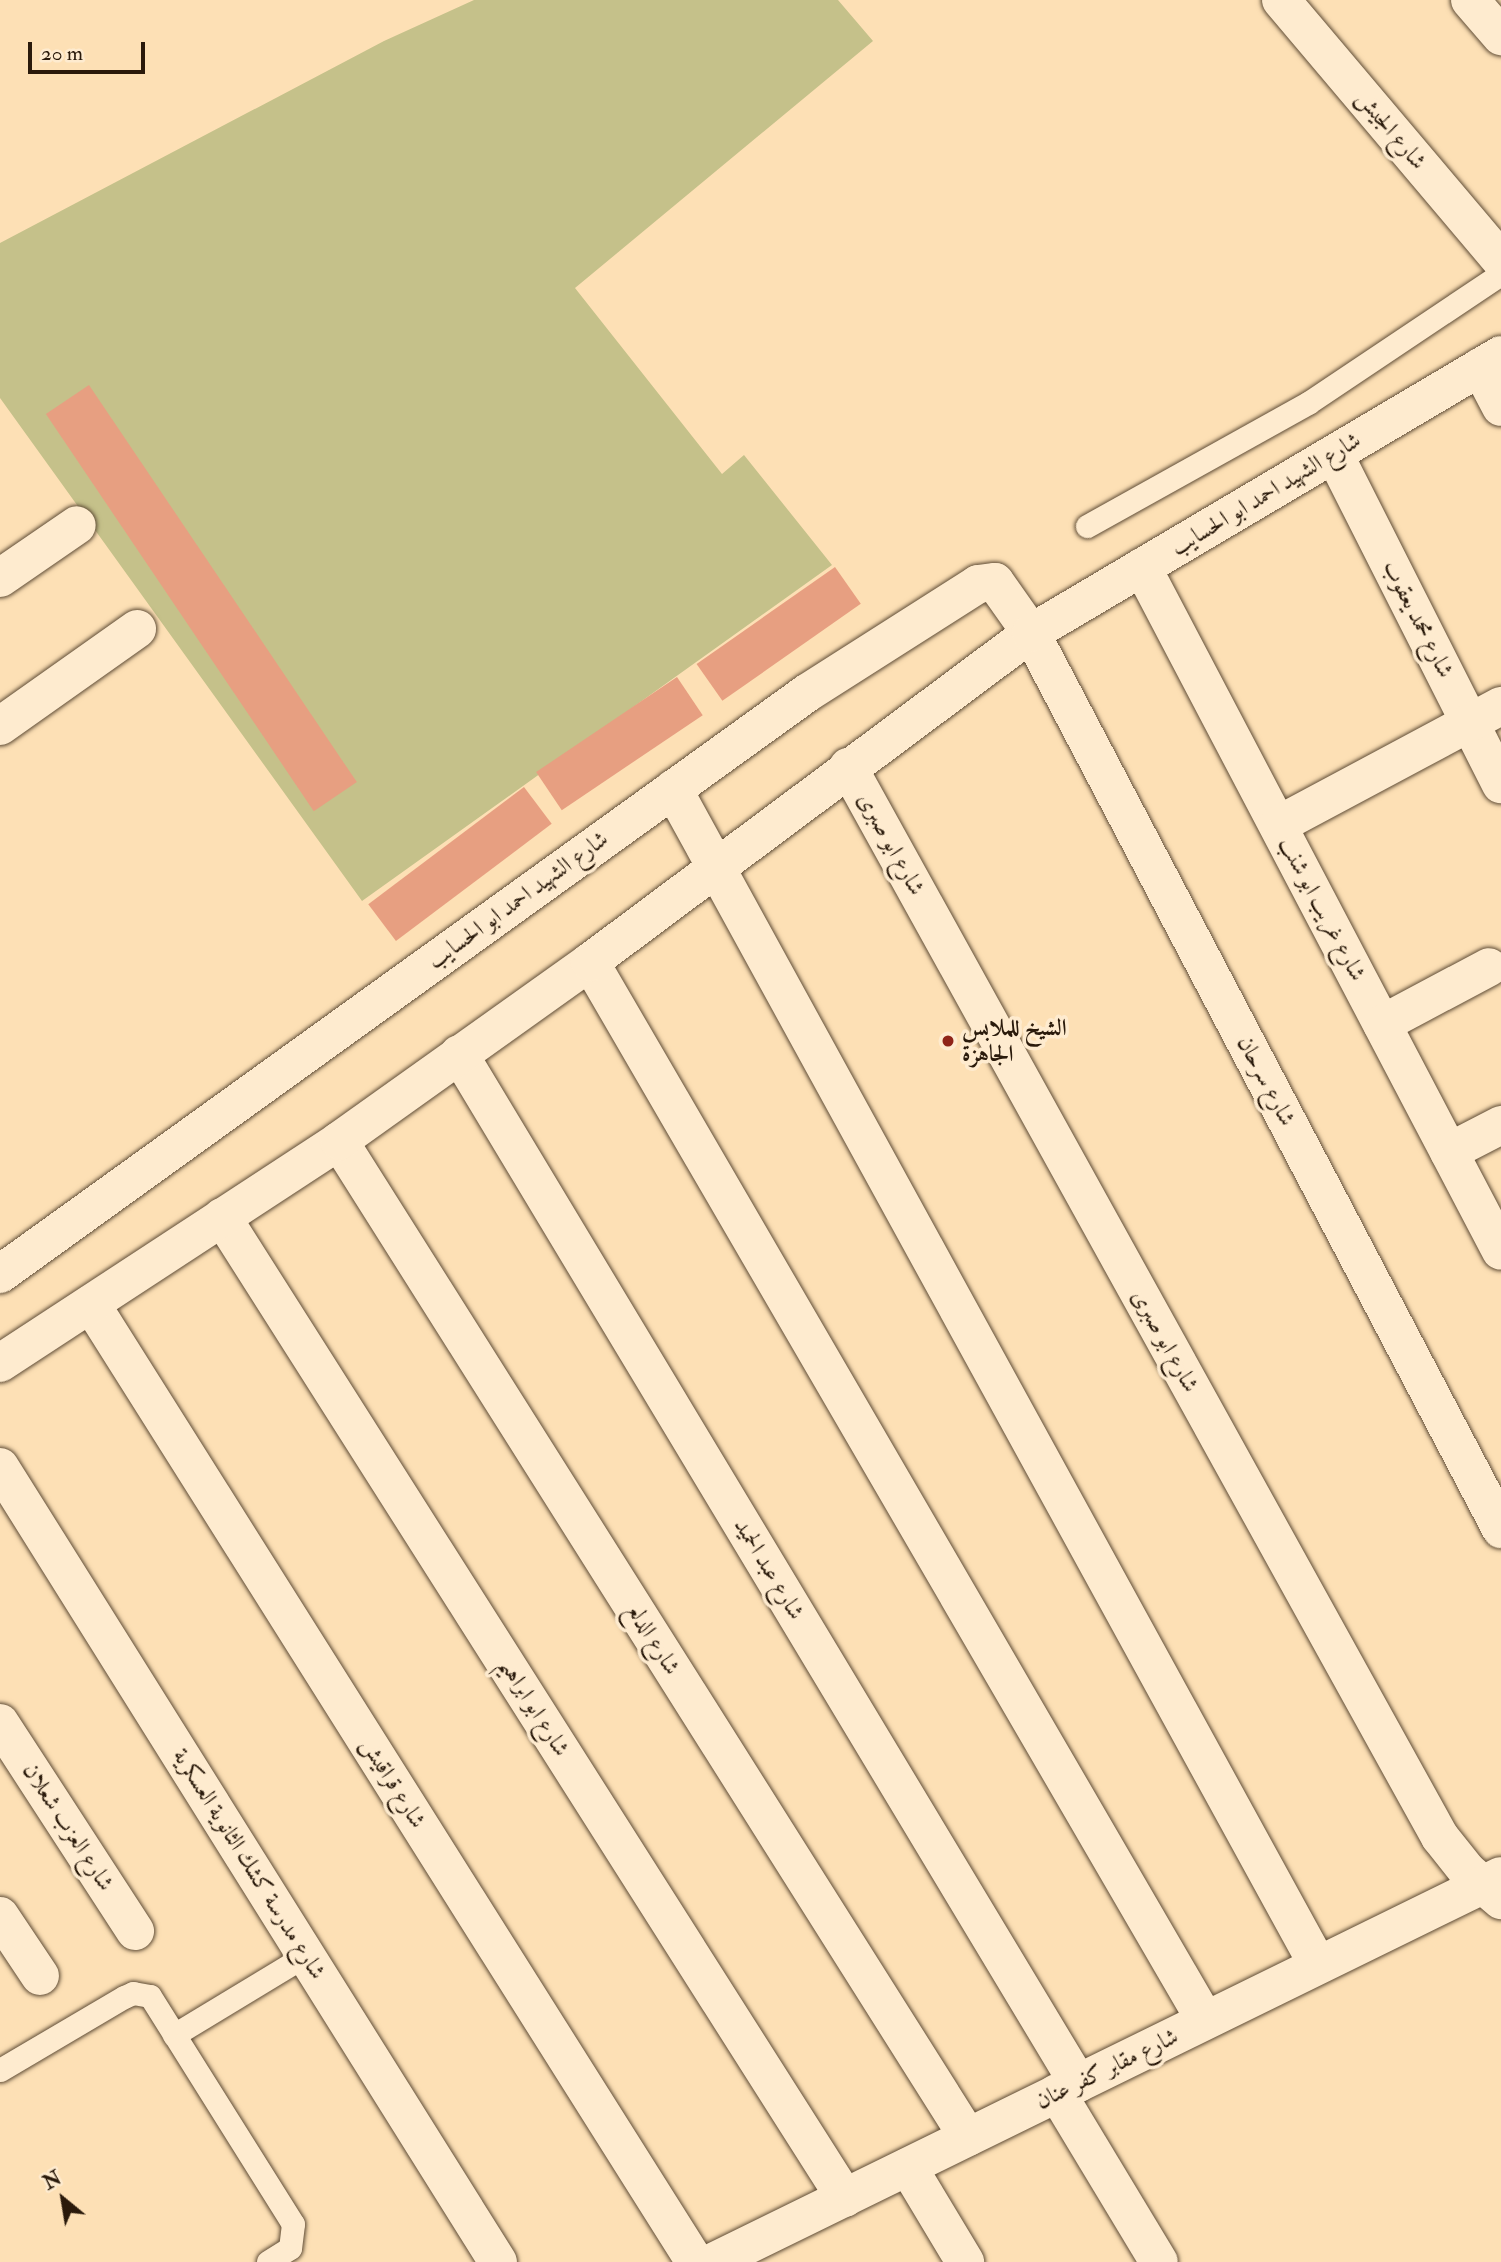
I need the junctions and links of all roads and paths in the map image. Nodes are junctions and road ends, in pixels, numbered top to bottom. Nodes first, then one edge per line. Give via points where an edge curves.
1 (1280, 0) edge
2 (1471, 0) edge
3 (1501, 36) edge
4 (1501, 260) edge
5 (1501, 274) edge
6 (1490, 361) edge
7 (1501, 407) edge
8 (1334, 454) junction
9 (77, 525) dead end
10 (1087, 526) dead end
11 (1142, 567) junction
12 (0, 578) edge
13 (137, 629) dead end
14 (1031, 633) junction
15 (1486, 714) edge
16 (0, 726) edge
17 (848, 767) junction
18 (1501, 784) edge
19 (673, 789) junction
20 (1278, 825) junction
21 (715, 865) junction
22 (590, 962) junction
23 (1489, 967) dead end
24 (1382, 1024) junction
25 (459, 1055) junction
26 (1501, 1125) edge
27 (339, 1141) junction
28 (1449, 1152) junction
29 (222, 1217) junction
30 (1501, 1251) edge
31 (0, 1274) edge
32 (91, 1304) junction
33 (0, 1363) edge
34 (0, 1467) edge
35 (1501, 1529) edge
36 (0, 1723) edge
37 (1496, 1887) edge
38 (0, 1916) edge
39 (135, 1931) dead end
40 (306, 1955) junction
41 (1318, 1965) junction
42 (40, 1976) dead end
43 (1205, 2020) junction
44 (174, 2035) junction
45 (0, 2070) edge
46 (1068, 2088) junction
47 (968, 2137) junction
48 (908, 2167) junction
49 (845, 2198) junction
50 (772, 2250) edge
51 (268, 2262) edge
52 (498, 2262) edge
53 (695, 2262) edge
54 (713, 2262) edge
55 (965, 2262) edge
56 (1159, 2262) edge

1 - 4 street, شارع الجيش
2 - 3 street
5 - 10 lane via 1308,403
6 - 7 street
6 - 8 street, شارع الشهيد احمد ابو الحسايب
8 - 11 street, شارع الشهيد احمد ابو الحسايب
8 - 15 street, شارع محمد يعقوب
9 - 12 street
11 - 14 street, شارع الشهيد احمد ابو الحسايب
11 - 20 street, شارع غريب ابو شنب
13 - 16 street
14 - 17 street, شارع الشهيد احمد ابو الحسايب
14 - 19 street, شارع الشهيد احمد ابو الحسايب via 995,582 978,584 807,693
14 - 35 street, شارع سرحان
15 - 18 street, شارع محمد يعقوب
15 - 20 street
17 - 21 street, شارع الشهيد احمد ابو الحسايب
17 - 37 street, شارع ابو صبرى via 1440,1837 1467,1871
19 - 21 street
19 - 31 street, شارع الشهيد احمد ابو الحسايب
20 - 24 street, شارع غريب ابو شنب
21 - 22 street, شارع الشهيد احمد ابو الحسايب
21 - 41 street
22 - 25 street, شارع الشهيد احمد ابو الحسايب
22 - 43 street
23 - 24 street
24 - 28 street, شارع غريب ابو شنب
25 - 27 street, شارع الشهيد احمد ابو الحسايب
25 - 46 street, شارع عبد الحميد
26 - 28 street
27 - 29 street, شارع الشهيد احمد ابو الحسايب
27 - 47 street, شارع الدلع
28 - 30 street, شارع غريب ابو شنب
29 - 32 street, شارع الشهيد احمد ابو الحسايب
29 - 49 street, شارع ابو ابراهيم
32 - 33 street, شارع الشهيد احمد ابو الحسايب
32 - 53 street, شارع قراقيش
34 - 40 street, شارع مدرسة كشك الثانوية العسكرية
36 - 39 street, شارع العزب شعلان
37 - 41 street, شارع مقابر كفر عنان
38 - 42 street
40 - 44 lane
40 - 52 street, شارع مدرسة كشك الثانوية العسكرية
41 - 43 street, شارع مقابر كفر عنان
43 - 46 street, شارع مقابر كفر عنان
44 - 45 lane via 150,1996 133,1993
44 - 51 lane via 293,2224 290,2248
46 - 47 street, شارع مقابر كفر عنان
46 - 56 street, شارع عبد الحميد
47 - 48 street, شارع مقابر كفر عنان
48 - 49 street, شارع مقابر كفر عنان
48 - 55 street
49 - 50 street, شارع مقابر كفر عنان
50 - 54 street, شارع مقابر كفر عنان

